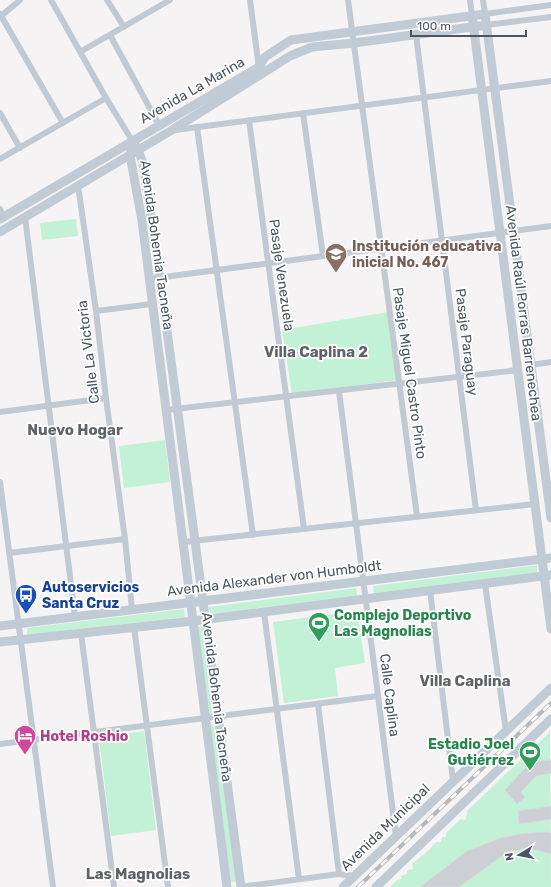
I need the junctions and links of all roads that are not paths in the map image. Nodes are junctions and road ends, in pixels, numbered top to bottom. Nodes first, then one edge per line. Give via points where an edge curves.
1 (20, 0) edge
2 (51, 0) edge
3 (107, 0) edge
4 (250, 0) edge
5 (348, 0) edge
6 (470, 0) edge
7 (483, 0) edge
8 (166, 1) edge
9 (551, 5) edge
10 (485, 14) junction
11 (0, 16) edge
12 (472, 16) junction
13 (551, 17) edge
14 (486, 25) junction
15 (124, 27) junction
16 (473, 27) junction
17 (352, 31) junction
18 (110, 35) junction
19 (416, 35) junction
20 (354, 43) junction
21 (80, 52) junction
22 (259, 71) junction
23 (551, 81) edge
24 (495, 88) junction
25 (482, 90) junction
26 (424, 97) junction
27 (106, 98) junction
28 (362, 106) junction
29 (0, 113) edge
30 (303, 113) junction
31 (249, 120) junction
32 (63, 123) junction
33 (159, 125) junction
34 (196, 127) junction
35 (172, 130) junction
36 (133, 142) junction
37 (20, 148) junction
38 (138, 150) junction
39 (130, 155) junction
40 (0, 159) edge
41 (77, 186) junction
42 (1, 215) edge
43 (24, 217) junction
44 (551, 226) edge
45 (513, 231) junction
46 (0, 232) edge
47 (500, 233) junction
48 (442, 240) junction
49 (381, 249) junction
50 (323, 256) junction
51 (268, 264) junction
52 (216, 270) junction
53 (160, 278) junction
54 (149, 279) junction
55 (152, 304) junction
56 (96, 311) junction
57 (551, 362) edge
58 (531, 365) junction
59 (518, 370) junction
60 (459, 377) junction
61 (399, 384) junction
62 (339, 390) junction
63 (286, 397) junction
64 (106, 398) junction
65 (236, 402) junction
66 (49, 405) junction
67 (177, 409) junction
68 (166, 410) junction
69 (0, 412) edge
70 (0, 482) edge
71 (1, 492) edge
72 (550, 497) edge
73 (535, 504) junction
74 (476, 510) junction
75 (417, 516) junction
76 (551, 518) edge
77 (356, 523) junction
78 (304, 529) junction
79 (253, 535) junction
80 (125, 539) junction
81 (195, 541) junction
82 (183, 542) junction
83 (67, 545) junction
84 (9, 553) junction
85 (546, 559) edge
86 (548, 576) edge
87 (363, 581) junction
88 (485, 584) junction
89 (430, 590) junction
90 (366, 599) junction
91 (202, 601) junction
92 (190, 602) junction
93 (132, 609) junction
94 (264, 612) junction
95 (75, 616) junction
96 (205, 619) junction
97 (193, 621) junction
98 (18, 623) junction
99 (0, 626) edge
100 (134, 627) junction
101 (551, 630) edge
102 (81, 633) junction
103 (21, 640) junction
104 (0, 642) edge
105 (551, 688) edge
106 (378, 696) junction
107 (318, 704) junction
108 (276, 710) junction
109 (218, 717) junction
110 (206, 719) junction
111 (551, 719) edge
112 (147, 726) junction
113 (506, 731) junction
114 (94, 733) junction
115 (34, 741) junction
116 (0, 744) edge
117 (453, 782) junction
118 (396, 836) junction
119 (339, 874) junction
120 (354, 876) junction
121 (299, 879) junction
122 (53, 887) edge
123 (114, 887) edge
124 (168, 887) edge
125 (227, 887) edge
126 (240, 887) edge
127 (343, 887) edge
128 (376, 887) edge

1 - 11 street
2 - 21 street
3 - 15 street
4 - 22 street
5 - 17 street, Pasaje Miguel Castro Pinto
6 - 12 street, Avenida Raúl Porras Barrenechea
7 - 10 street, Avenida Raúl Porras Barrenechea
8 - 15 street
9 - 10 street, Avenida La Marina
10 - 12 street, Avenida La Marina
10 - 14 street, Avenida Raúl Porras Barrenechea
11 - 32 street
12 - 16 street, Avenida Raúl Porras Barrenechea
12 - 17 street, Avenida La Marina
13 - 14 street, Avenida La Marina
14 - 16 street, Avenida La Marina
14 - 24 street, Avenida Raúl Porras Barrenechea
15 - 18 street
16 - 19 street, Avenida La Marina
16 - 25 street, Avenida Raúl Porras Barrenechea
17 - 20 street, Pasaje Miguel Castro Pinto
17 - 22 street, Avenida La Marina via 290,40 265,57
18 - 21 street
18 - 33 street
19 - 20 street, Avenida La Marina
19 - 26 street, Pasaje Paraguay
20 - 22 street, Avenida La Marina via 312,47
20 - 28 street, Pasaje Miguel Castro Pinto
21 - 27 street
22 - 33 street, Avenida La Marina
22 - 35 street, Avenida La Marina
23 - 24 street
24 - 25 street
24 - 45 street, Avenida Raúl Porras Barrenechea
25 - 26 street
25 - 47 street, Avenida Raúl Porras Barrenechea
26 - 28 street
26 - 48 street, Pasaje Paraguay
27 - 32 street
27 - 36 street
28 - 30 street
28 - 49 street, Pasaje Miguel Castro Pinto
29 - 37 street
30 - 31 street
30 - 50 street
31 - 34 street
31 - 51 street, Pasaje Venezuela
32 - 37 street
33 - 36 street, Avenida La Marina
34 - 35 street
34 - 52 street
35 - 38 street, Avenida La Marina
36 - 38 street, Avenida Bohemia Tacneña
36 - 39 street, Avenida Bohemia Tacneña
36 - 42 street, Avenida La Marina
37 - 40 street
38 - 39 street, Avenida La Marina
38 - 53 street, Avenida Bohemia Tacneña via 143,163
39 - 41 street, Avenida La Marina
39 - 54 street, Avenida Bohemia Tacneña
41 - 43 street, Avenida La Marina
41 - 56 street, Calle La Victoria
43 - 46 street, Avenida La Marina
43 - 66 street
44 - 45 street
45 - 47 street
45 - 58 street, Avenida Raúl Porras Barrenechea
47 - 48 street
47 - 59 street, Avenida Raúl Porras Barrenechea
48 - 49 street
48 - 60 street, Pasaje Paraguay
49 - 50 street
49 - 61 street, Pasaje Miguel Castro Pinto
50 - 51 street
51 - 52 street
51 - 63 street, Pasaje Venezuela
52 - 53 street
52 - 65 street
53 - 54 street
53 - 67 street, Avenida Bohemia Tacneña
54 - 55 street, Avenida Bohemia Tacneña
55 - 56 street
55 - 68 street, Avenida Bohemia Tacneña
56 - 64 street, Calle La Victoria
57 - 58 street
58 - 72 street, Avenida Raúl Porras Barrenechea
59 - 60 street
59 - 73 street, Avenida Raúl Porras Barrenechea
60 - 61 street
60 - 74 street, Pasaje Paraguay
61 - 62 street
61 - 75 street, Pasaje Miguel Castro Pinto
62 - 63 street
62 - 77 street, Calle Caplina
63 - 65 street
63 - 78 street, Pasaje Venezuela
64 - 66 street
64 - 80 street, Calle La Victoria
65 - 67 street
65 - 79 street
66 - 69 street
66 - 83 street
67 - 68 street
67 - 81 street, Avenida Bohemia Tacneña
68 - 82 street, Avenida Bohemia Tacneña
70 - 71 street
71 - 84 street
72 - 76 street, Avenida Raúl Porras Barrenechea
73 - 74 street
73 - 85 street, Avenida Raúl Porras Barrenechea
74 - 75 street
75 - 77 street
77 - 78 street
77 - 87 street, Calle Caplina
78 - 79 street
79 - 81 street
80 - 83 street
80 - 93 street, Calle La Victoria
81 - 82 street
81 - 91 street, Avenida Bohemia Tacneña
82 - 92 street, Avenida Bohemia Tacneña
83 - 84 street
83 - 95 street
84 - 98 street
85 - 86 street, Avenida Raúl Porras Barrenechea
85 - 87 street, Avenida Alexander von Humboldt
86 - 88 street
86 - 101 street, Avenida Raúl Porras Barrenechea
87 - 90 street, Calle Caplina
87 - 91 street, Avenida Alexander von Humboldt
88 - 89 street
88 - 113 street
89 - 90 street
89 - 117 street
90 - 94 street
90 - 106 street, Calle Caplina
91 - 92 street, Avenida Alexander von Humboldt
91 - 96 street, Avenida Bohemia Tacneña
92 - 93 street, Avenida Alexander von Humboldt
92 - 97 street, Avenida Bohemia Tacneña
93 - 95 street, Avenida Alexander von Humboldt
94 - 96 street
94 - 108 street
95 - 98 street, Avenida Alexander von Humboldt
96 - 97 street
96 - 109 street, Avenida Bohemia Tacneña
97 - 100 street
97 - 110 street, Avenida Bohemia Tacneña
98 - 99 street, Avenida Alexander von Humboldt
98 - 103 street
100 - 102 street
100 - 112 street
102 - 103 street
102 - 114 street
103 - 104 street
103 - 115 street
105 - 113 street, Avenida Municipal
106 - 107 street
106 - 118 street, Calle Caplina
107 - 108 street
107 - 119 street
108 - 109 street
108 - 121 street
109 - 110 street
109 - 126 street, Avenida Bohemia Tacneña
110 - 112 street
110 - 125 street, Avenida Bohemia Tacneña
111 - 128 street
112 - 114 street
112 - 124 street
113 - 117 street, Avenida Municipal
114 - 115 street
114 - 123 street
115 - 116 street
115 - 122 street
117 - 118 street, Avenida Municipal
118 - 120 street, Avenida Municipal
119 - 120 street
119 - 121 street
120 - 127 street, Avenida Municipal
121 - 126 street

